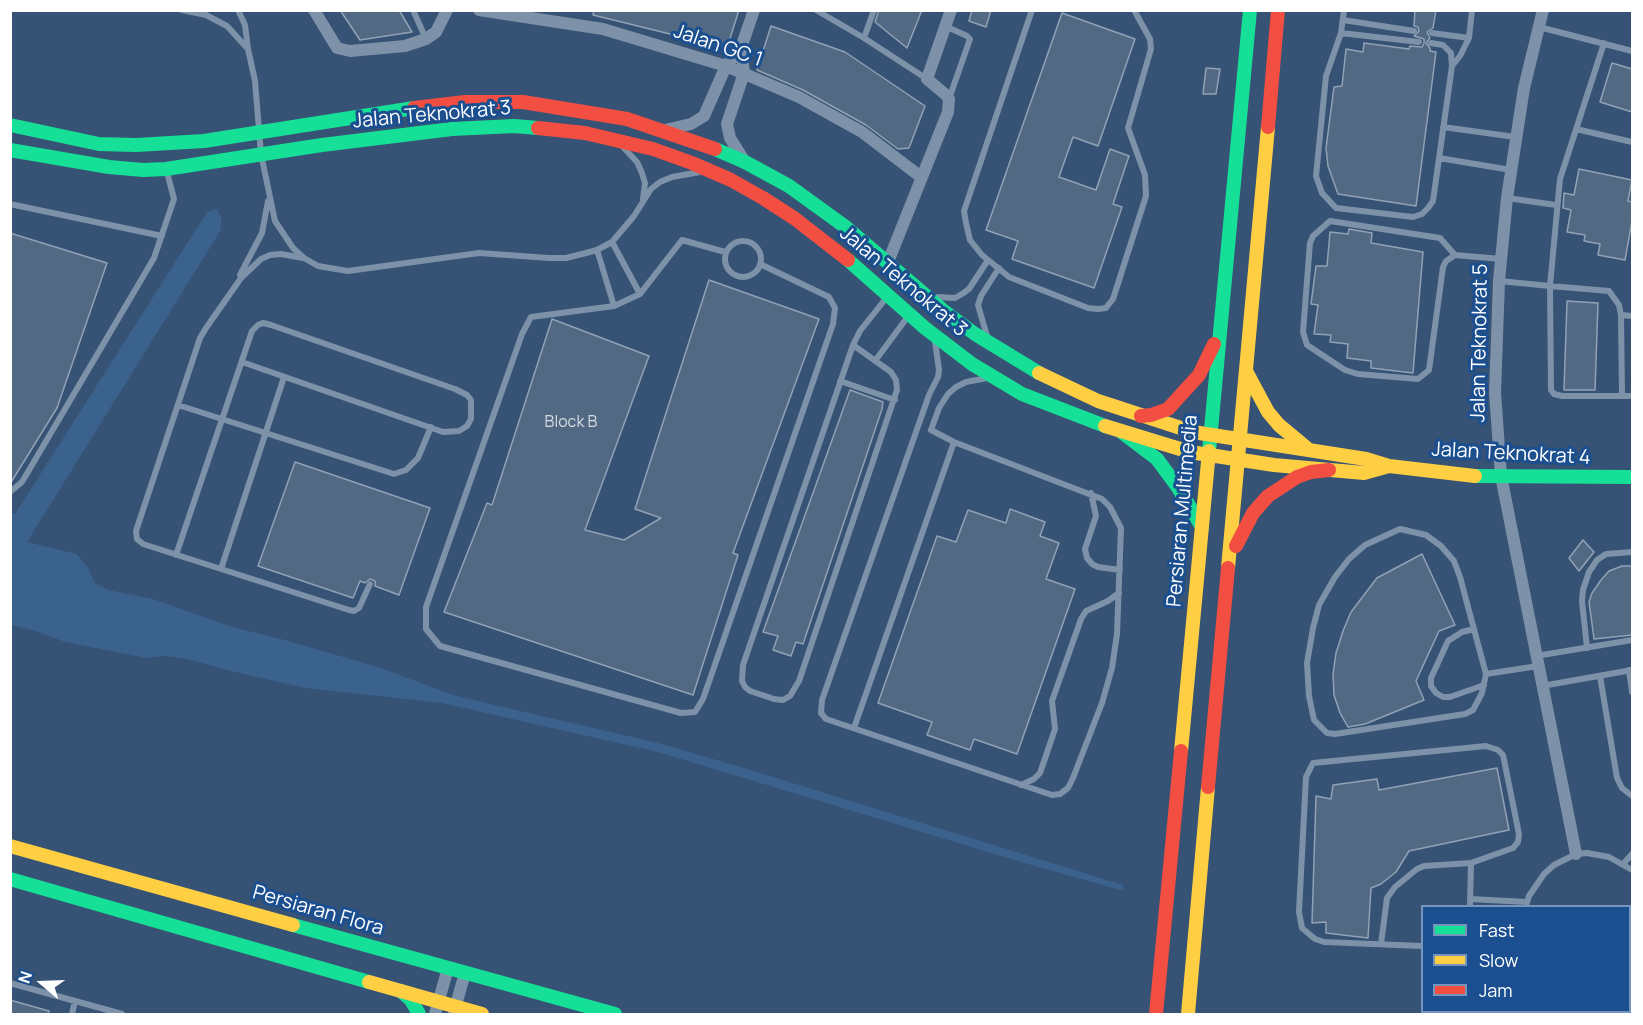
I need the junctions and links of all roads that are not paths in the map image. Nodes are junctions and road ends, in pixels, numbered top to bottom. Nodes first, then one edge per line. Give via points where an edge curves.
1 (182, 10) edge
2 (238, 10) edge
3 (314, 10) edge
4 (413, 10) edge
5 (447, 10) edge
6 (478, 10) edge
7 (754, 10) edge
8 (816, 10) edge
9 (874, 10) edge
10 (951, 10) edge
11 (1032, 10) edge
12 (1134, 10) edge
13 (1250, 10) edge
14 (1278, 10) edge
15 (1344, 10) edge
16 (1472, 10) edge
17 (1543, 10) edge
18 (518, 13) edge
19 (1343, 20) junction
20 (945, 26) junction
21 (1539, 27) junction
22 (1414, 31) dead end
23 (1341, 33) junction
24 (1432, 33) dead end
25 (864, 38) junction
26 (1469, 38) junction
27 (426, 39) junction
28 (1419, 42) dead end
29 (1431, 43) dead end
30 (1604, 44) junction
31 (741, 48) junction
32 (248, 49) junction
33 (1632, 51) edge
34 (726, 66) junction
35 (1452, 66) junction
36 (744, 74) junction
37 (927, 79) junction
38 (949, 99) junction
39 (10, 125) edge
40 (1443, 127) junction
41 (1576, 129) junction
42 (665, 130) junction
43 (259, 132) junction
44 (1515, 137) junction
45 (609, 139) junction
46 (1632, 141) edge
47 (10, 150) edge
48 (261, 154) junction
49 (1439, 158) junction
50 (745, 162) junction
51 (166, 168) junction
52 (1511, 170) junction
53 (710, 171) junction
54 (921, 177) junction
55 (269, 198) junction
56 (1507, 198) junction
57 (643, 199) junction
58 (10, 204) edge
59 (1556, 205) junction
60 (162, 236) junction
61 (612, 242) junction
62 (597, 250) junction
63 (725, 252) junction
64 (1455, 255) junction
65 (304, 258) junction
66 (1501, 259) junction
67 (988, 260) junction
68 (888, 262) junction
69 (760, 264) junction
70 (999, 268) junction
71 (1499, 281) junction
72 (1550, 286) junction
73 (231, 291) junction
74 (920, 291) junction
75 (640, 294) junction
76 (888, 296) junction
77 (614, 306) junction
78 (909, 315) junction
79 (1621, 315) junction
80 (1632, 316) edge
81 (1220, 332) junction
82 (934, 335) junction
83 (853, 345) junction
84 (996, 349) junction
85 (875, 361) junction
86 (242, 362) junction
87 (1246, 371) junction
88 (284, 377) junction
89 (991, 377) junction
90 (840, 381) junction
91 (1622, 396) junction
92 (1632, 396) edge
93 (895, 400) junction
94 (178, 405) junction
95 (1141, 416) junction
96 (223, 419) junction
97 (918, 425) junction
98 (431, 427) junction
99 (931, 430) junction
100 (1120, 431) junction
101 (266, 434) junction
102 (1210, 435) junction
103 (1240, 439) junction
104 (954, 442) junction
105 (1309, 450) junction
106 (1208, 455) junction
107 (1239, 459) junction
108 (1389, 466) junction
109 (1329, 471) junction
110 (1501, 476) junction
111 (1632, 477) edge
112 (10, 492) edge
113 (1090, 493) junction
114 (1202, 527) junction
115 (1632, 552) edge
116 (176, 555) junction
117 (1229, 562) junction
118 (221, 569) junction
119 (1120, 570) junction
120 (370, 585) dead end
121 (1119, 593) junction
122 (1474, 629) junction
123 (1632, 640) edge
124 (1587, 648) junction
125 (1537, 661) junction
126 (1630, 670) edge
127 (1486, 674) junction
128 (1600, 676) junction
129 (1484, 686) junction
130 (1542, 687) junction
131 (1632, 692) edge
132 (854, 728) junction
133 (1021, 785) junction
134 (1632, 796) edge
135 (10, 846) edge
136 (1576, 854) junction
137 (1632, 854) edge
138 (1471, 863) junction
139 (1623, 864) junction
140 (1632, 870) edge
141 (10, 879) edge
142 (1470, 903) edge
143 (1526, 904) edge
144 (1381, 945) junction
145 (1421, 946) edge
146 (448, 968) junction
147 (465, 973) junction
148 (10, 983) edge
149 (401, 991) junction
150 (75, 1001) junction
151 (436, 1008) edge
152 (454, 1011) edge
153 (1156, 1011) edge
154 (72, 1014) edge
155 (122, 1014) edge
156 (419, 1014) edge
157 (482, 1014) edge
158 (615, 1014) edge
159 (1188, 1014) edge

1 - 32 lane via 206,15 227,26
2 - 32 lane
3 - 27 street via 337,48 350,51 405,46
4 - 27 lane
5 - 27 street via 436,32
6 - 18 street, Jalan GC 1
7 - 31 street
8 - 25 lane
9 - 25 lane
10 - 20 street
11 - 67 lane via 964,211 970,240
12 - 70 lane via 1150,39 1151,49 1128,128 1145,175 1146,196 1113,299 1107,308 1088,308 1009,277
13 - 81 main road, Persiaran Multimedia
14 - 87 main road
15 - 19 lane
16 - 26 lane
17 - 21 street, Jalan Teknokrat 5
18 - 34 street, Jalan GC 1 via 603,29
19 - 22 lane
19 - 23 lane
20 - 37 street
20 - 38 lane via 970,39
21 - 30 lane
21 - 44 street, Jalan Teknokrat 5
23 - 28 lane
23 - 49 lane via 1326,76 1316,176 1322,193 1336,208 1413,217 1422,214 1432,201
24 - 26 lane
25 - 37 lane
26 - 35 lane
29 - 35 lane via 1443,45 1451,53
30 - 33 lane
30 - 41 lane
31 - 34 street
31 - 36 street
32 - 43 lane
34 - 36 street, Jalan GC 1
34 - 42 street via 704,116 691,124
35 - 40 lane
36 - 50 street via 727,124 730,138
36 - 54 street, Jalan GC 1 via 799,97 862,132
37 - 38 street
38 - 54 street via 948,112
39 - 43 main road, Jalan Teknokrat 3 via 56,136 136,145 204,141
40 - 44 lane
40 - 49 lane
41 - 46 lane
41 - 59 lane
42 - 43 main road, Jalan Teknokrat 3 via 593,112 488,101 441,104
42 - 50 main road, Jalan Teknokrat 3
43 - 48 lane
44 - 52 street, Jalan Teknokrat 5
45 - 48 main road, Jalan Teknokrat 3 via 549,129 484,127
45 - 53 main road, Jalan Teknokrat 3 via 653,149
45 - 57 lane via 637,162 645,183
47 - 51 main road, Jalan Teknokrat 3 via 109,168
48 - 51 main road, Jalan Teknokrat 3
48 - 55 lane
49 - 52 lane
50 - 68 main road, Jalan Teknokrat 3 via 789,186
51 - 60 lane via 174,199
52 - 56 street, Jalan Teknokrat 5
53 - 57 lane via 672,177 651,189
53 - 76 main road, Jalan Teknokrat 3 via 794,218
54 - 68 street
55 - 65 lane via 283,235
55 - 73 lane via 262,233
56 - 59 lane
56 - 66 street, Jalan Teknokrat 5
57 - 61 lane
58 - 60 lane
59 - 72 lane
60 - 112 lane via 154,258 22,482
61 - 62 lane
61 - 75 lane
62 - 65 lane via 566,258 479,253 348,271 318,266
62 - 77 lane
63 - 69 lane via 739,240 752,242 760,252
63 - 69 lane via 727,269 736,276 748,276
63 - 75 lane via 682,240
64 - 64 lane via 1443,267 1429,370 1418,379 1358,374 1307,345 1303,332 1310,243 1330,221 1440,238
64 - 66 lane
65 - 73 lane via 281,254 261,259
66 - 71 street, Jalan Teknokrat 5
67 - 70 lane
67 - 74 lane via 969,289 955,298
68 - 74 main road, Jalan Teknokrat 3
69 - 77 lane via 829,297 835,308 833,324 703,699 695,712 681,713 440,646 426,629 426,607 531,317
70 - 84 lane via 978,305 986,334
71 - 72 lane
71 - 110 street, Jalan Teknokrat 5 via 1495,393
72 - 79 lane via 1609,291
72 - 91 lane via 1551,390 1562,396
73 - 94 lane via 200,338
74 - 84 main road, Jalan Teknokrat 3
75 - 77 lane
76 - 78 main road, Jalan Teknokrat 3
76 - 83 lane
78 - 82 main road, Jalan Teknokrat 3
78 - 85 lane
79 - 80 lane
79 - 91 lane
81 - 95 main road via 1185,392 1167,408
81 - 102 main road, Persiaran Multimedia
82 - 89 main road, Jalan Teknokrat 3
82 - 97 lane via 938,377
83 - 85 lane
83 - 90 lane
84 - 95 main road, Jalan Teknokrat 3 via 1061,385
85 - 93 lane via 896,380
86 - 88 lane
86 - 96 lane
86 - 98 lane via 252,331 263,323 467,395 471,400 467,426 451,433
87 - 103 main road
87 - 105 main road via 1274,418
88 - 98 lane
88 - 101 lane
89 - 99 lane via 966,382 948,394
89 - 100 main road, Jalan Teknokrat 3 via 1047,405
90 - 93 lane
90 - 93 lane via 743,665 742,681 750,692 783,700 795,690
91 - 92 lane
94 - 96 lane
94 - 116 lane via 136,531 143,544
95 - 102 main road, Jalan Teknokrat 3
96 - 101 lane
96 - 116 lane
97 - 99 lane
97 - 132 lane via 821,706 826,719
98 - 101 lane via 418,458 406,470 394,474
99 - 104 lane
100 - 106 main road, Jalan Teknokrat 3
100 - 114 main road via 1157,459
101 - 118 lane
102 - 103 main road, Jalan Teknokrat 4
102 - 106 main road, Persiaran Multimedia
103 - 105 main road, Jalan Teknokrat 4
103 - 107 main road
104 - 113 lane
104 - 132 lane
105 - 108 main road, Jalan Teknokrat 4
106 - 107 main road, Jalan Teknokrat 3
106 - 114 main road, Persiaran Multimedia
107 - 109 main road, Jalan Teknokrat 4
107 - 117 main road
108 - 109 main road, Jalan Teknokrat 4 via 1364,473
108 - 110 main road, Jalan Teknokrat 4
109 - 117 main road via 1298,477 1268,496 1244,528
110 - 111 main road, Jalan Teknokrat 4
110 - 125 street, Jalan Teknokrat 5
113 - 119 lane via 1102,499 1117,518 1121,534
113 - 119 lane via 1096,516 1085,549 1087,558 1098,567
114 - 153 main road, Persiaran Multimedia
115 - 124 lane via 1606,554 1589,572 1583,590
116 - 118 lane
117 - 159 main road
118 - 120 lane via 354,611
119 - 121 lane
121 - 133 lane via 1086,611 1081,619 1052,701 1055,729 1040,773
121 - 133 lane via 1112,668 1068,788 1052,795
122 - 127 lane
122 - 129 lane via 1448,641 1431,686 1436,693 1450,697
122 - 129 lane via 1454,561 1441,546 1414,531 1400,529 1386,534 1349,559 1319,605 1307,663 1309,696 1314,720 1327,733 1335,734 1466,714 1478,704
123 - 124 lane
124 - 125 lane
125 - 127 lane
125 - 130 street, Jalan Teknokrat 5
126 - 128 lane
126 - 131 lane
127 - 129 lane
128 - 130 lane
128 - 134 lane via 1617,778
130 - 136 street, Jalan Teknokrat 5
132 - 133 lane
135 - 146 main road, Persiaran Flora
136 - 139 lane via 1599,854
136 - 143 lane via 1554,864 1544,874
137 - 139 lane
138 - 142 lane
138 - 144 lane via 1424,866 1395,887 1388,898
138 - 144 lane via 1513,848 1518,842 1503,755 1498,750 1486,746 1313,763 1306,777 1299,912 1302,928 1324,942
139 - 140 lane
141 - 149 main road
142 - 143 lane
144 - 145 lane
146 - 147 main road, Persiaran Flora
146 - 151 street
147 - 152 street
147 - 158 main road, Persiaran Flora
148 - 150 lane
149 - 151 main road
149 - 156 main road
150 - 154 lane
150 - 155 lane
151 - 152 main road
152 - 157 main road

